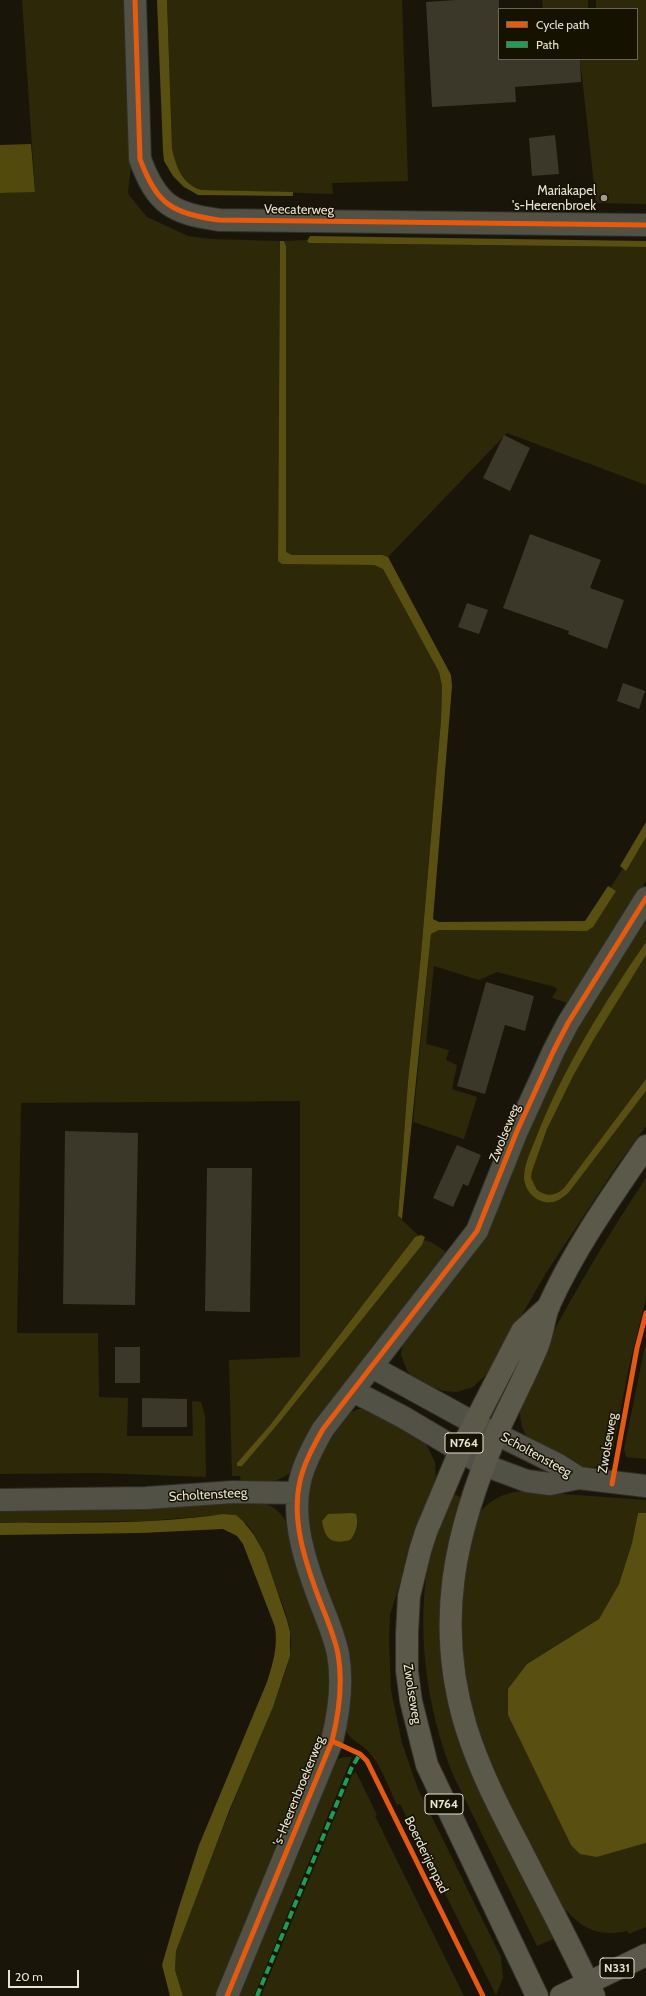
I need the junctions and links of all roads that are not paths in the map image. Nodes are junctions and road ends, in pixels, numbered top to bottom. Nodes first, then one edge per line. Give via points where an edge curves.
1 (135, 0) edge
2 (646, 225) edge
3 (646, 898) edge
4 (646, 1146) edge
5 (548, 1306) junction
6 (372, 1367) junction
7 (353, 1391) junction
8 (474, 1423) junction
9 (497, 1433) junction
10 (460, 1451) junction
11 (484, 1465) junction
12 (578, 1478) junction
13 (646, 1486) edge
14 (298, 1493) junction
15 (0, 1500) edge
16 (646, 1955) edge
17 (590, 1989) edge
18 (227, 1996) edge
19 (536, 1996) edge
20 (561, 1996) edge

1 - 2 street, Veecaterweg via 140,159 148,182 160,197 172,207 192,216 219,220
3 - 6 street, Zwolseweg via 575,1011 554,1050 477,1231
4 - 5 main road, Zwolseweg / N764 via 596,1219
5 - 8 main road, Zwolseweg / N764 via 522,1331
5 - 9 main road, Zwolseweg / N764 via 538,1344
6 - 7 street
6 - 8 street, Scholtensteeg
7 - 10 street, Scholtensteeg
7 - 14 street via 318,1438 306,1464
8 - 9 street, Scholtensteeg
8 - 10 main road, Zwolseweg / N764
9 - 11 main road, Zwolseweg / N764
9 - 12 street, Scholtensteeg via 557,1464
10 - 11 street, Scholtensteeg
10 - 19 main road, Zwolseweg / N764 via 426,1532 409,1596 406,1633 411,1701 428,1765
11 - 12 street, Scholtensteeg via 527,1481 550,1484
11 - 17 main road, Zwolseweg / N764 via 460,1536 452,1584 451,1642 459,1702 466,1728 491,1790
12 - 13 street, Scholtensteeg
14 - 15 street, Scholtensteeg via 233,1492 146,1498
14 - 18 street, 's-Heerenbroekerweg via 298,1521 308,1568 338,1654 340,1693 332,1741
16 - 17 main road, N331
17 - 20 main road, N331

